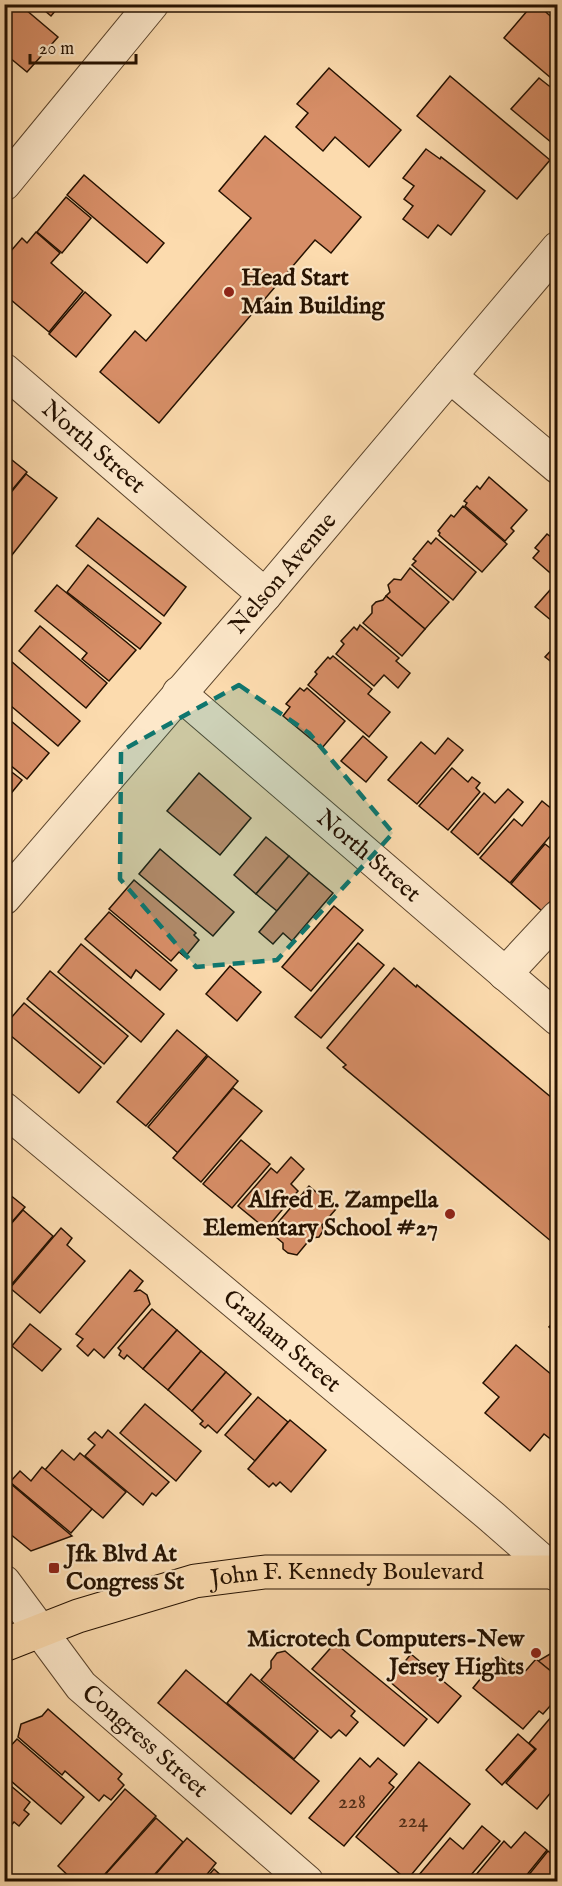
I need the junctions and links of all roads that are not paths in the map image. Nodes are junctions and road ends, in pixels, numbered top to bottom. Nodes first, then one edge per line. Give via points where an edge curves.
1 (152, 4) edge
2 (4, 184) edge
3 (558, 248) edge
4 (4, 370) edge
5 (450, 376) junction
6 (558, 467) edge
7 (265, 595) junction
8 (179, 693) junction
9 (4, 898) edge
10 (558, 917) edge
11 (505, 974) junction
12 (558, 1019) edge
13 (4, 1109) edge
14 (556, 1573) edge
15 (4, 1582) edge
16 (39, 1632) junction
17 (4, 1645) edge
18 (307, 1881) edge

1 - 2 street
3 - 5 street, Nelson Avenue
4 - 7 street, North Street
5 - 6 street
5 - 7 street, Nelson Avenue
7 - 8 street, Nelson Avenue
8 - 9 street, Nelson Avenue
8 - 11 street, North Street
10 - 11 street
11 - 12 street, North Street
13 - 14 street, Graham Street
14 - 16 main road, John F. Kennedy Boulevard via 265,1572 195,1581 78,1616
15 - 16 street, Congress Street
16 - 17 main road, John F. Kennedy Boulevard
16 - 18 street, Congress Street via 81,1686

